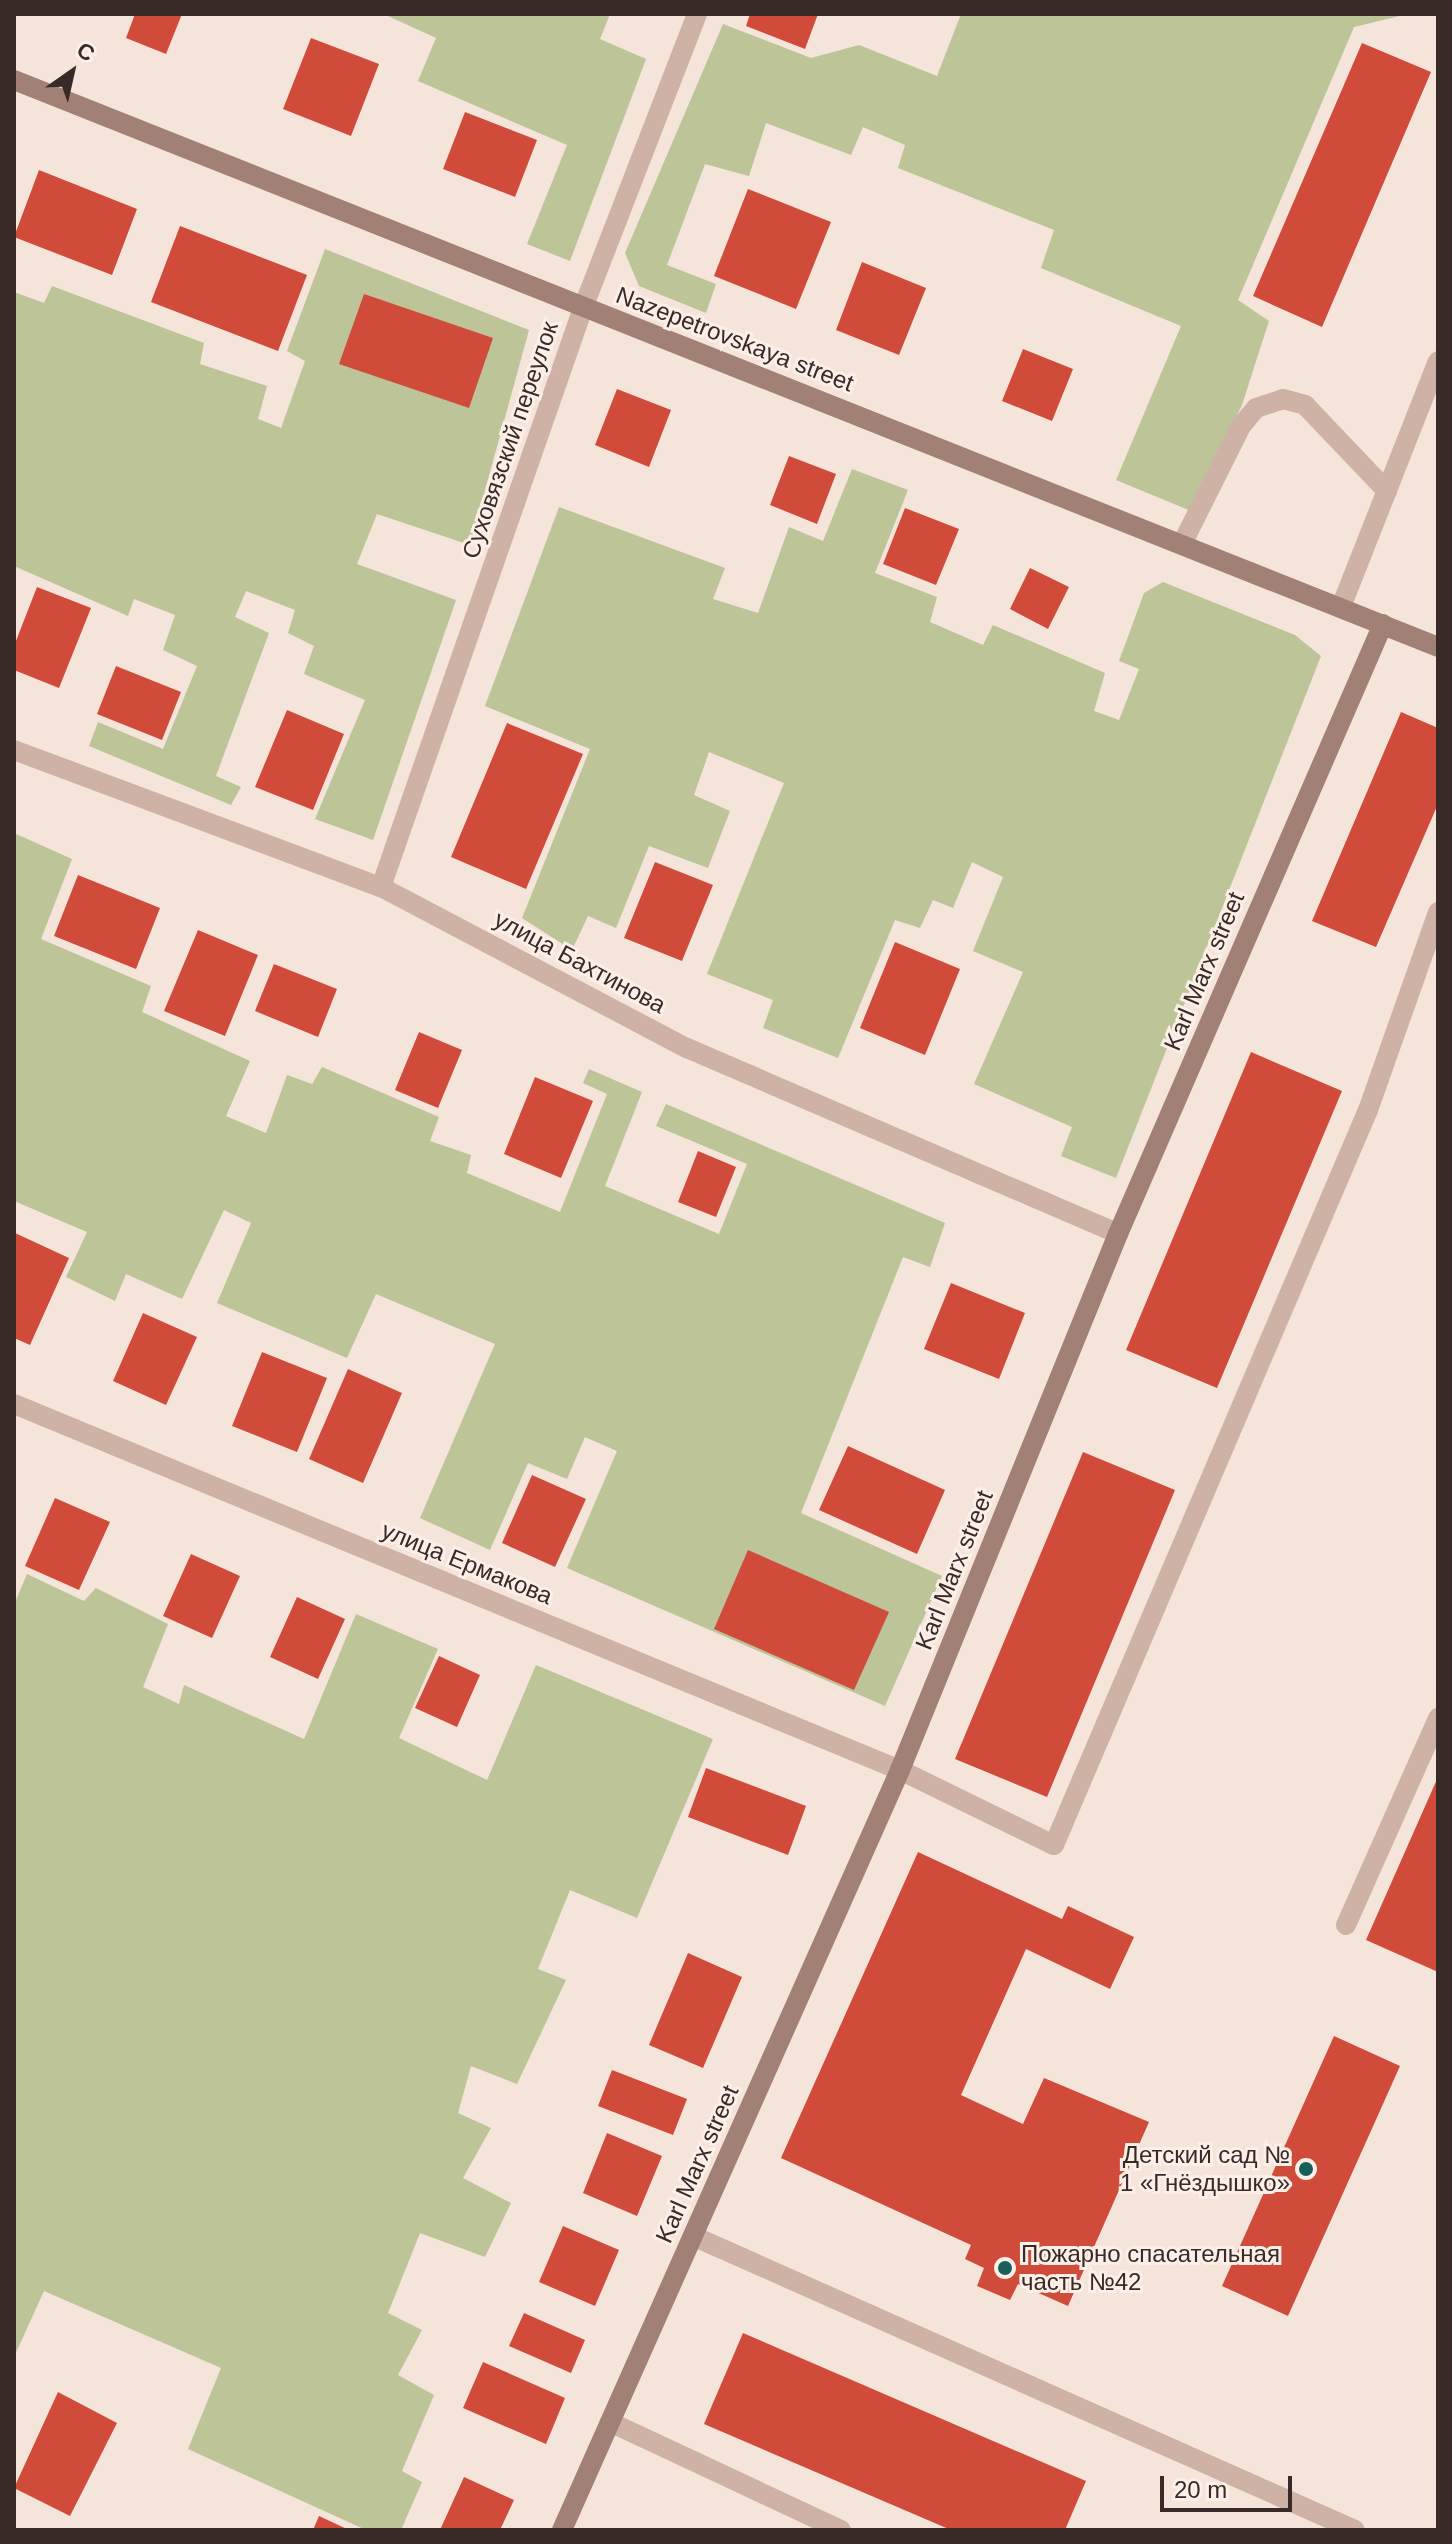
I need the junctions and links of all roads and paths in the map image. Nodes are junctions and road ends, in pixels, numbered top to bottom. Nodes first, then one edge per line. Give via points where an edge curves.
1 (697, 14) edge
2 (14, 80) edge
3 (583, 308) junction
4 (1438, 361) edge
5 (1387, 491) junction
6 (1183, 542) junction
7 (1341, 607) junction
8 (1383, 624) junction
9 (1438, 647) edge
10 (14, 750) edge
11 (381, 887) junction
12 (1438, 912) edge
13 (1118, 1234) junction
14 (14, 1404) edge
15 (1438, 1718) edge
16 (900, 1770) junction
17 (1346, 1925) dead end
18 (693, 2236) junction
19 (610, 2422) junction
20 (562, 2530) edge
21 (842, 2530) edge
22 (1355, 2530) edge

1 - 3 street, Суховязский переулок
2 - 3 street, Nazepetrovskaya street
3 - 6 street, Nazepetrovskaya street
3 - 11 street, Суховязский переулок
4 - 5 street
5 - 6 street via 1305,405 1283,399 1256,408 1241,426
5 - 7 street
6 - 7 street, Nazepetrovskaya street
7 - 8 street, Nazepetrovskaya street
8 - 9 street, Nazepetrovskaya street
8 - 13 street, Karl Marx street
10 - 11 street, улица Бахтинова
11 - 13 street, улица Бахтинова via 687,1048
12 - 16 street, улица Ермакова via 1368,1110 1054,1845
13 - 16 street, Karl Marx street
14 - 16 street, улица Ермакова
15 - 17 street
16 - 18 street, Karl Marx street
18 - 19 street, Karl Marx street
18 - 22 street
19 - 20 street, Karl Marx street
19 - 21 street

